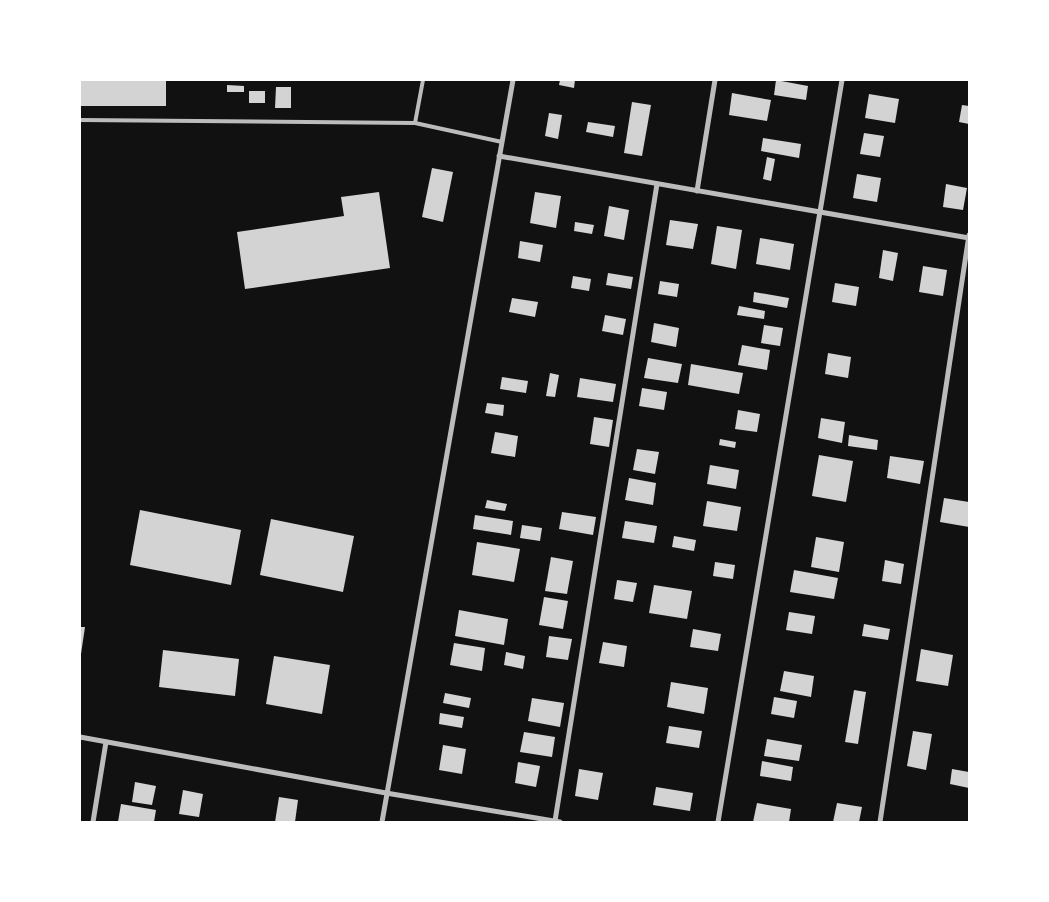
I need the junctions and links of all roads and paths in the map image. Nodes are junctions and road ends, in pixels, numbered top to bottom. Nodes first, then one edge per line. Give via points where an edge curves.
1 (423, 80) edge
2 (513, 80) edge
3 (715, 80) edge
4 (842, 80) edge
5 (80, 120) edge
6 (415, 123) junction
7 (502, 142) junction
8 (499, 156) junction
9 (657, 184) junction
10 (697, 191) junction
11 (820, 212) junction
12 (969, 237) edge
13 (80, 737) edge
14 (106, 742) junction
15 (386, 793) junction
16 (93, 822) edge
17 (382, 822) edge
18 (558, 822) edge
19 (718, 822) edge
20 (880, 822) edge

1 - 6 lane
2 - 7 street
3 - 10 street
4 - 11 street
5 - 6 lane
6 - 7 lane
7 - 8 street
8 - 9 street
8 - 15 street
9 - 10 street
9 - 18 street
10 - 11 street
11 - 12 street
11 - 19 street
12 - 20 street
13 - 14 street
14 - 15 street
14 - 16 street
15 - 17 street
15 - 18 street

